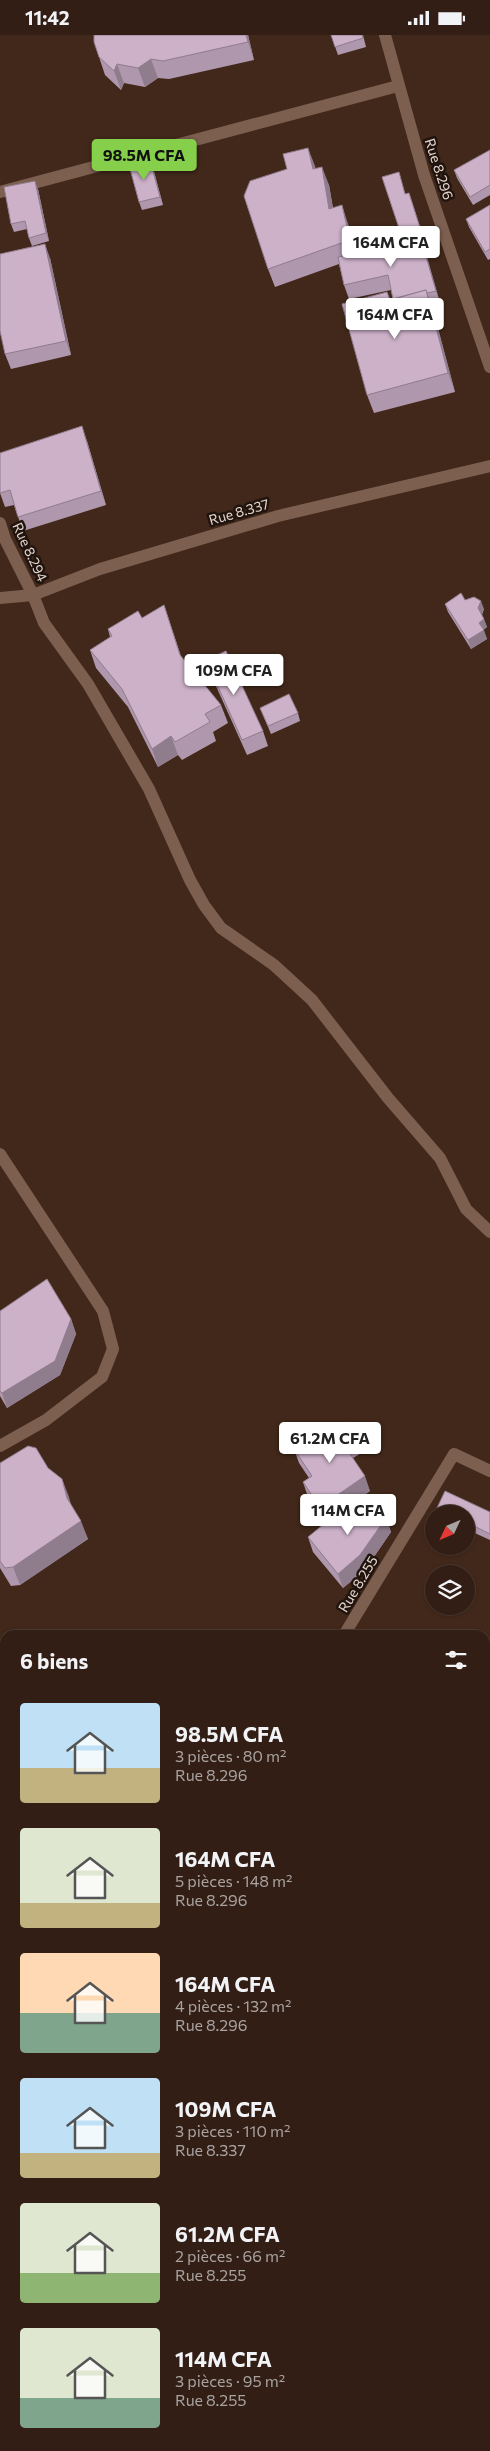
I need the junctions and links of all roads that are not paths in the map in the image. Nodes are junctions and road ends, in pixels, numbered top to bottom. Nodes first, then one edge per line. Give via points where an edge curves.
1 (385, 35) edge
2 (398, 86) junction
3 (0, 192) edge
4 (490, 367) edge
5 (490, 466) edge
6 (0, 523) edge
7 (33, 595) junction
8 (0, 599) edge
9 (0, 1154) edge
10 (490, 1232) edge
11 (0, 1446) edge
12 (490, 1471) edge
13 (347, 1630) edge

1 - 2 street, Rue 8.296
2 - 3 street
2 - 4 street, Rue 8.296 via 424,175
5 - 7 street, Rue 8.337 via 278,516 100,569
6 - 7 street, Rue 8.294
7 - 8 street, Rue 8.337
7 - 10 street, Rue 8.294 via 44,623 88,684 149,789 204,905 222,928 274,965 312,1001 440,1158 466,1209
9 - 11 street via 104,1311 113,1349 102,1377 46,1420
12 - 13 street, Rue 8.255 via 454,1454

